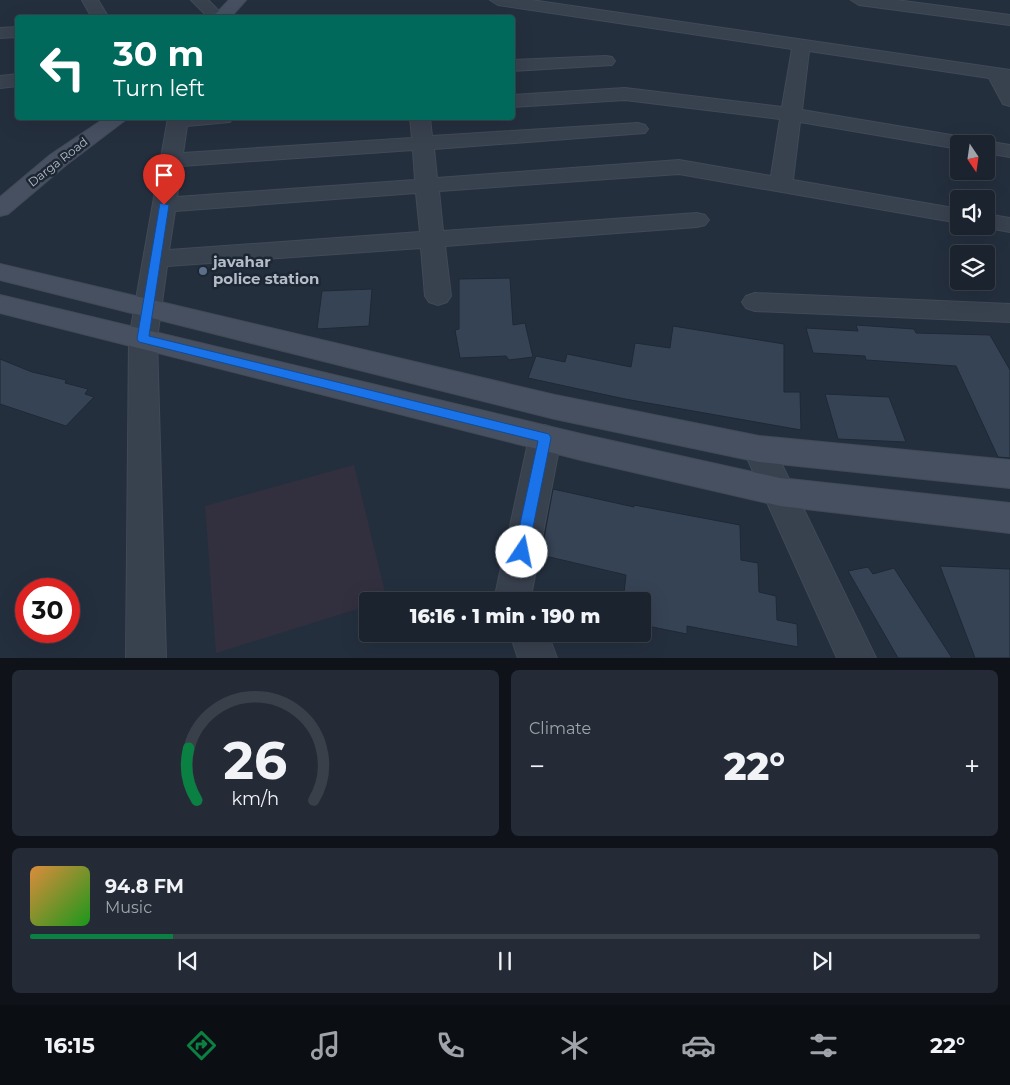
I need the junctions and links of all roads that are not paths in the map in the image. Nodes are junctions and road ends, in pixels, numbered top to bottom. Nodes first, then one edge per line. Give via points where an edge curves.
1 (90, 0) edge
2 (238, 0) edge
3 (502, 0) edge
4 (859, 0) edge
5 (623, 2) dead end
6 (211, 9) edge
7 (99, 15) edge
8 (614, 18) junction
9 (1010, 20) edge
10 (15, 32) edge
11 (0, 33) edge
12 (800, 45) junction
13 (606, 61) dead end
14 (515, 66) edge
15 (1003, 75) edge
16 (15, 80) edge
17 (0, 82) edge
18 (1010, 100) edge
19 (515, 101) edge
20 (791, 114) junction
21 (87, 120) edge
22 (115, 120) edge
23 (178, 120) edge
24 (420, 120) edge
25 (638, 129) dead end
26 (950, 141) edge
27 (422, 143) junction
28 (995, 148) edge
29 (1010, 151) edge
30 (171, 160) junction
31 (781, 184) junction
32 (0, 185) edge
33 (426, 188) junction
34 (164, 205) junction
35 (0, 209) edge
36 (950, 214) edge
37 (696, 220) dead end
38 (995, 222) edge
39 (1010, 225) edge
40 (431, 239) junction
41 (155, 259) junction
42 (0, 272) edge
43 (438, 296) dead end
44 (755, 302) dead end
45 (0, 304) edge
46 (1010, 314) edge
47 (145, 323) junction
48 (545, 438) junction
49 (759, 449) junction
50 (1010, 474) edge
51 (780, 492) junction
52 (1010, 518) edge
53 (514, 592) edge
54 (532, 642) edge
55 (146, 658) edge
56 (538, 658) edge
57 (858, 658) edge

1 - 7 street
2 - 6 street
3 - 8 street
4 - 9 street
5 - 8 street
8 - 12 street
10 - 11 street
12 - 15 street
12 - 20 street
13 - 14 street
15 - 18 street
16 - 17 street
19 - 20 street via 626,94
20 - 26 street
20 - 31 street
21 - 32 street, Darga Road
22 - 35 street, Darga Road via 58,160
23 - 30 street
24 - 27 street
25 - 27 street
27 - 30 street
27 - 33 street
28 - 29 street
30 - 34 street
31 - 33 street via 679,168
31 - 36 street
33 - 34 street
33 - 40 street
34 - 41 street
37 - 40 street
38 - 39 street
40 - 41 street
40 - 43 street
41 - 47 street
42 - 47 street
44 - 46 street
45 - 47 street
47 - 48 street
47 - 49 street
47 - 55 street
48 - 51 street
48 - 53 street
49 - 50 street
49 - 51 street
51 - 52 street
51 - 57 street
54 - 56 street

